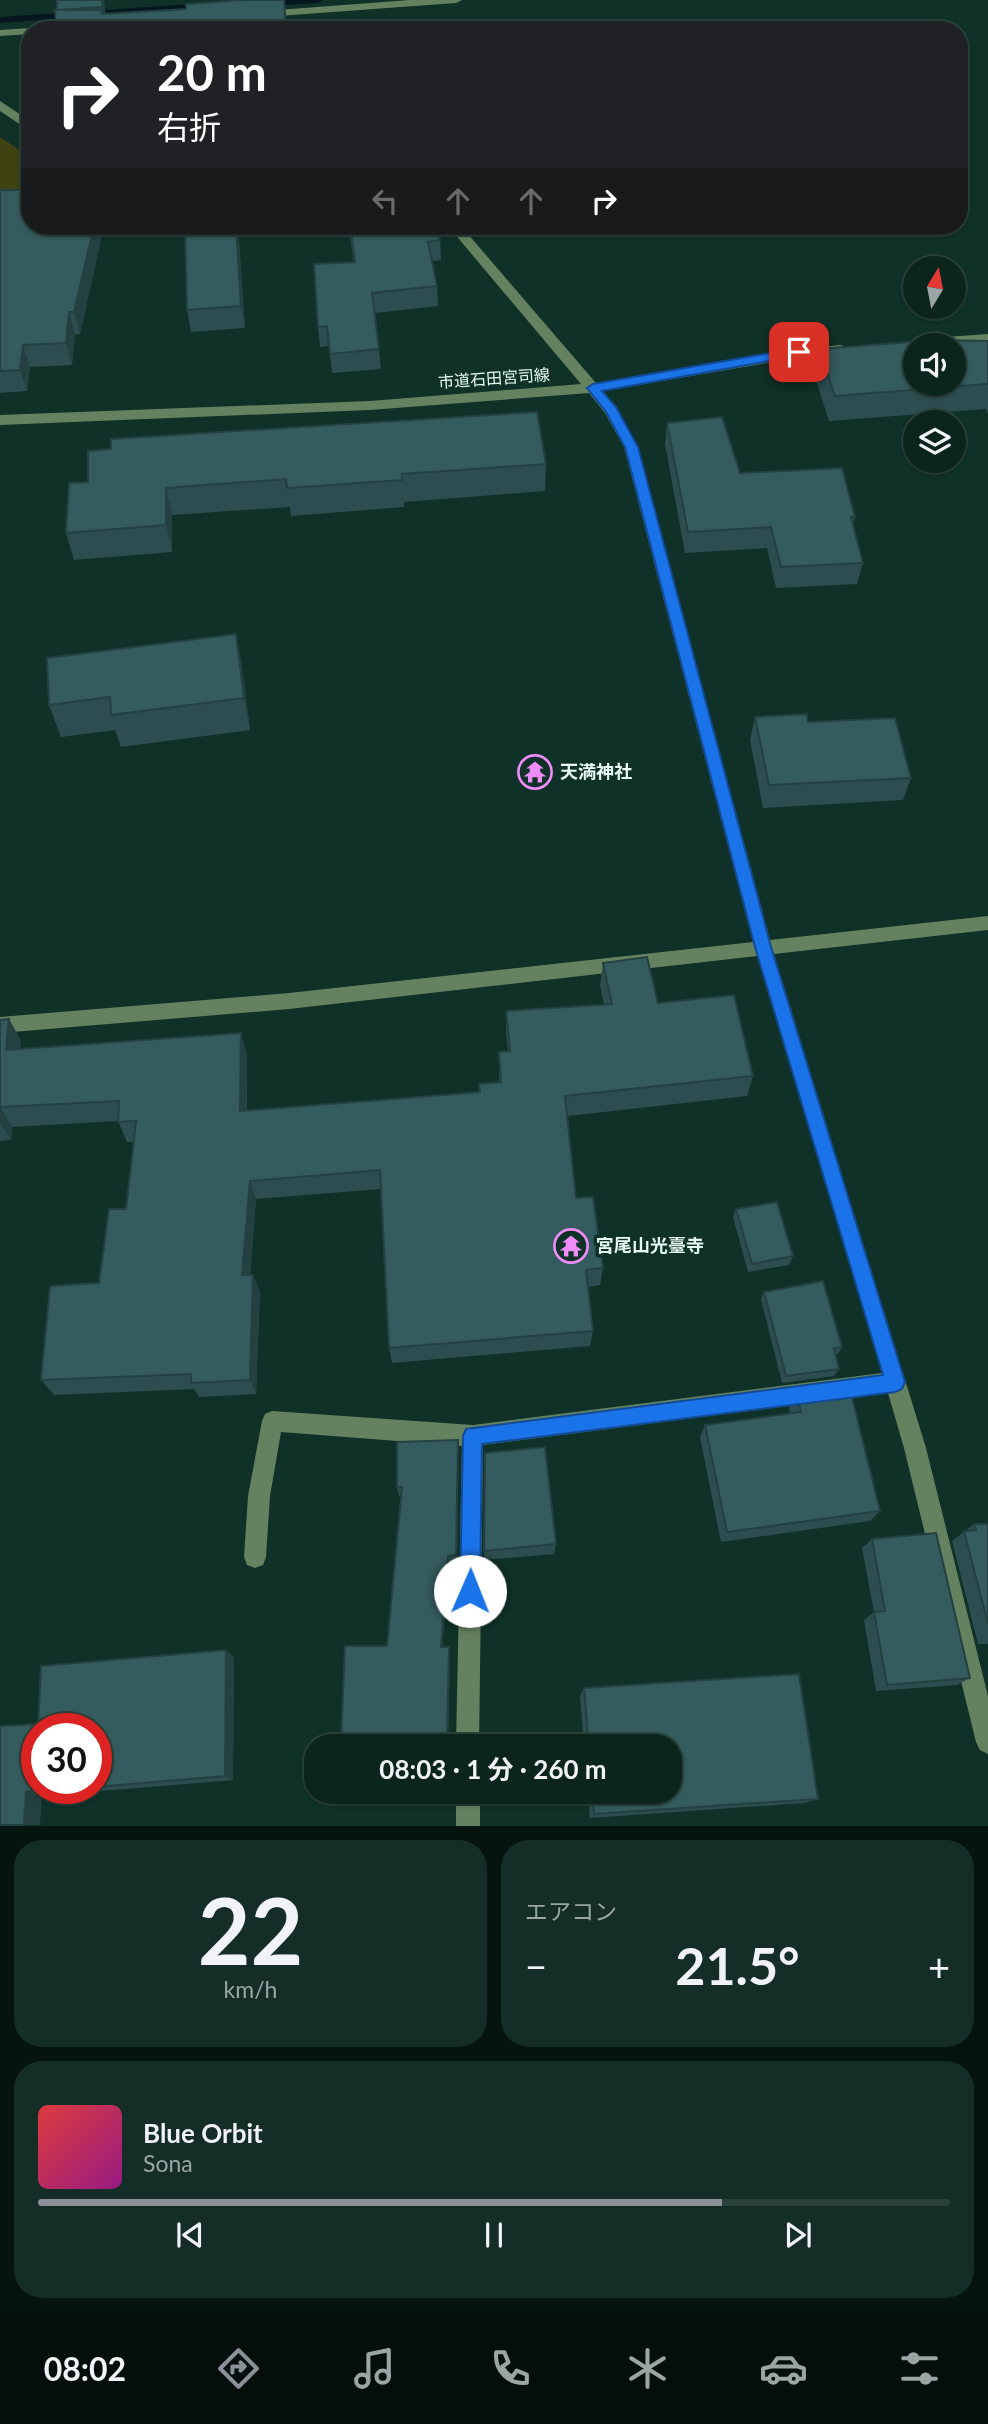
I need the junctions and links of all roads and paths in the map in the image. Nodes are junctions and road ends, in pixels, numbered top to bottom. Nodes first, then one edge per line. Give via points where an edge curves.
1 (456, 0) edge
2 (254, 15) edge
3 (21, 32) edge
4 (0, 33) edge
5 (0, 105) edge
6 (21, 120) edge
7 (462, 235) edge
8 (988, 338) edge
9 (966, 339) edge
10 (861, 347) edge
11 (593, 388) junction
12 (0, 420) edge
13 (988, 923) edge
14 (763, 947) junction
15 (0, 1025) edge
16 (895, 1382) junction
17 (472, 1436) junction
18 (255, 1557) dead end
19 (468, 1734) edge
20 (988, 1742) edge
21 (468, 1804) edge
22 (468, 1825) edge

1 - 2 street via 308,16
3 - 4 street
5 - 6 street
7 - 11 street
8 - 9 street
10 - 11 street, 市道石田宮司線 via 799,352
11 - 12 street, 市道石田宮司線 via 304,410
11 - 14 street via 631,447
13 - 14 street
14 - 15 street via 289,1001
14 - 16 street
16 - 17 street
16 - 20 street
17 - 18 street via 272,1422 258,1496
17 - 19 street
21 - 22 street

